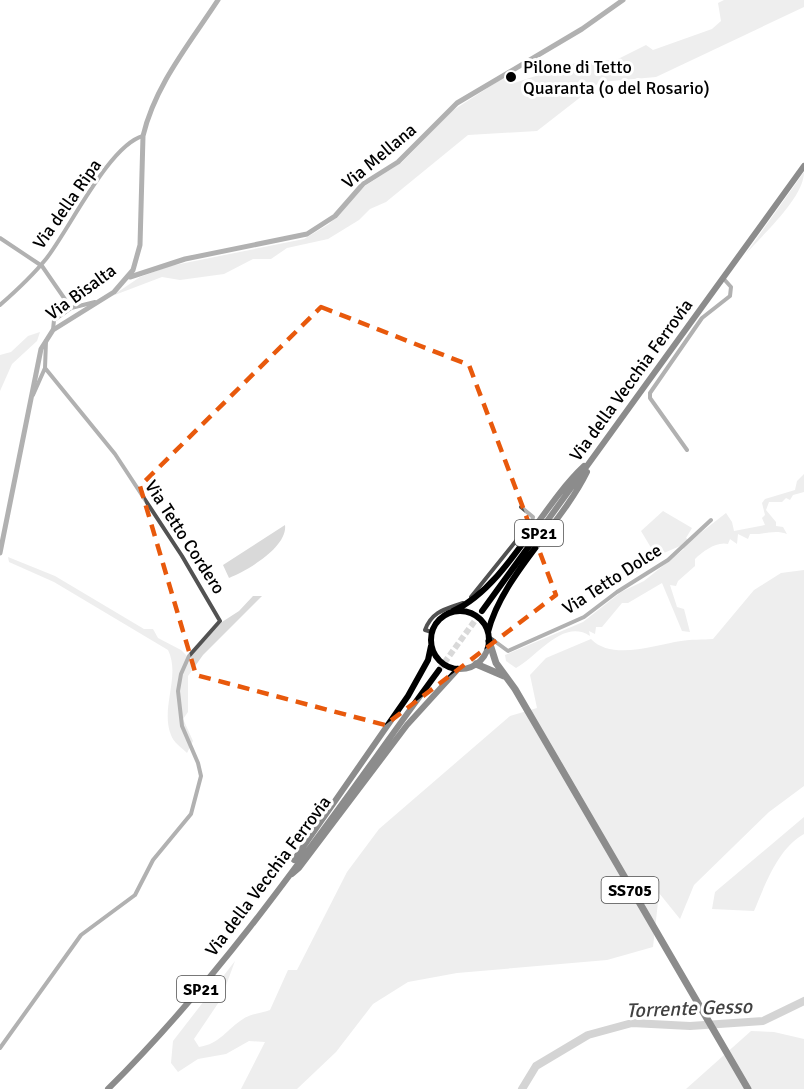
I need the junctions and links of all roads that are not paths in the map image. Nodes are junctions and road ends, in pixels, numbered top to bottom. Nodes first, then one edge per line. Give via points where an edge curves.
1 (218, 0) edge
2 (623, 0) edge
3 (143, 136) junction
4 (804, 166) edge
5 (0, 238) edge
6 (40, 265) junction
7 (128, 278) junction
8 (723, 278) junction
9 (96, 302) junction
10 (0, 305) edge
11 (72, 308) junction
12 (53, 330) junction
13 (46, 339) junction
14 (45, 368) junction
15 (32, 395) junction
16 (687, 450) dead end
17 (595, 455) junction
18 (521, 507) dead end
19 (711, 520) dead end
20 (0, 553) edge
21 (453, 611) junction
22 (482, 611) tunnel mouth
23 (432, 632) junction
24 (489, 637) junction
25 (431, 646) junction
26 (476, 664) junction
27 (458, 669) junction
28 (439, 670) tunnel mouth
29 (508, 679) junction
30 (284, 880) junction
31 (0, 1048) edge
32 (108, 1089) edge
33 (748, 1089) edge

1 - 3 street, Via Bisalta via 157,94
2 - 7 street, Via Mellana via 457,104 399,162 363,184 335,216 307,234 185,259
3 - 6 street, Via della Ripa via 131,142 105,169
3 - 7 street, Via Bisalta via 141,245
4 - 8 main road, Via della Vecchia Ferrovia
5 - 6 street
6 - 10 street, Via della Ripa
6 - 11 street, Via della Ripa
7 - 9 street, Via Bisalta
8 - 16 street via 731,287 730,296 702,318 650,393
8 - 17 main road, Via della Vecchia Ferrovia
9 - 11 street
9 - 12 street, Via Bisalta
11 - 12 street via 54,320
12 - 13 street, Via Bisalta
13 - 14 street
13 - 15 street, Via Bisalta
14 - 15 street
14 - 31 street, Via Tetto Cordero via 114,454 220,621 189,656 178,691 180,719 201,776 191,813 153,860 135,895 81,935
15 - 20 street, Via Bisalta
17 - 21 main road via 572,477 486,586 468,604
17 - 22 main road, Via della Vecchia Ferrovia / SP21
17 - 24 main road via 574,496 502,601
18 - 23 street via 532,517 530,524 471,597 431,618 425,630
19 - 24 street, Via Tetto Dolce via 668,560 584,617 508,651
21 - 23 main road via 438,621
21 - 24 main road via 475,615
23 - 25 main road
24 - 26 main road via 485,654
24 - 29 highway, SS705 via 496,663
25 - 27 main road via 441,662
25 - 30 main road via 428,660 408,696 292,862
26 - 27 main road
26 - 29 highway, SS705
27 - 30 main road via 406,725 299,868
28 - 30 main road, Via della Vecchia Ferrovia / SP21
29 - 33 highway, SS705
30 - 32 main road, Via della Vecchia Ferrovia / SP21 via 194,997

